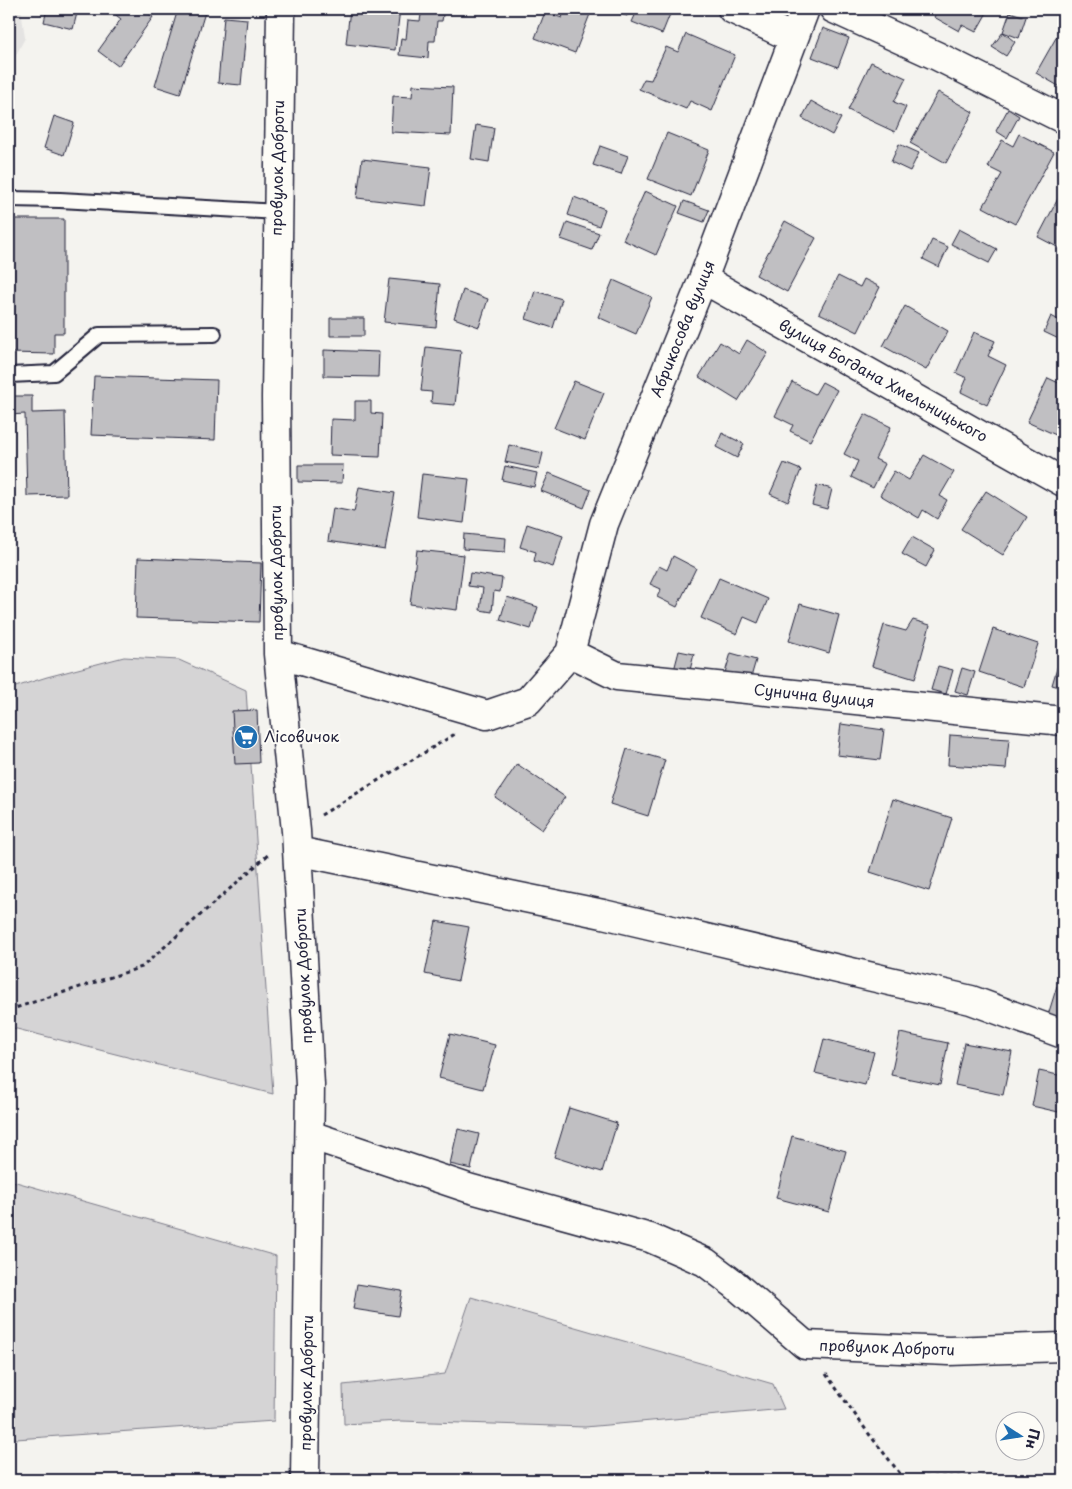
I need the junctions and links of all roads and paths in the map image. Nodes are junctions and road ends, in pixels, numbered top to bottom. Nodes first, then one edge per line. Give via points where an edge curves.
1 (281, 9) edge
2 (732, 9) edge
3 (805, 9) edge
4 (834, 9) edge
5 (793, 38) junction
6 (1063, 119) edge
7 (9, 199) edge
8 (278, 212) junction
9 (703, 279) junction
10 (214, 334) dead end
11 (9, 375) edge
12 (1063, 482) edge
13 (570, 653) junction
14 (278, 654) junction
15 (488, 715) junction
16 (1063, 721) edge
17 (297, 841) junction
18 (9, 1010) edge
19 (1063, 1034) edge
20 (310, 1135) junction
21 (805, 1345) junction
22 (1063, 1347) edge
23 (1063, 1477) edge
24 (904, 1479) edge
25 (305, 1480) edge
26 (717, 1480) edge

1 - 8 street, провулок Доброти
2 - 5 street
3 - 5 street, Абрикосова вулиця
4 - 6 street
5 - 9 street, Абрикосова вулиця
7 - 8 lane
8 - 14 street, провулок Доброти
9 - 12 street, вулиця Богдана Хмельницького
9 - 13 street, Абрикосова вулиця via 604,524
10 - 11 lane via 100,335 54,373
13 - 15 street via 528,701
13 - 16 street, Сунична вулиця via 617,676
14 - 15 street
14 - 17 street, провулок Доброти
15 - 17 path
17 - 18 path via 142,967
17 - 19 street via 971,1000
17 - 20 street, провулок Доброти
20 - 21 street, провулок Доброти via 468,1188 650,1238 705,1262
20 - 25 street, провулок Доброти
21 - 22 street, провулок Доброти via 949,1351
21 - 24 path
23 - 24 path
24 - 26 path

